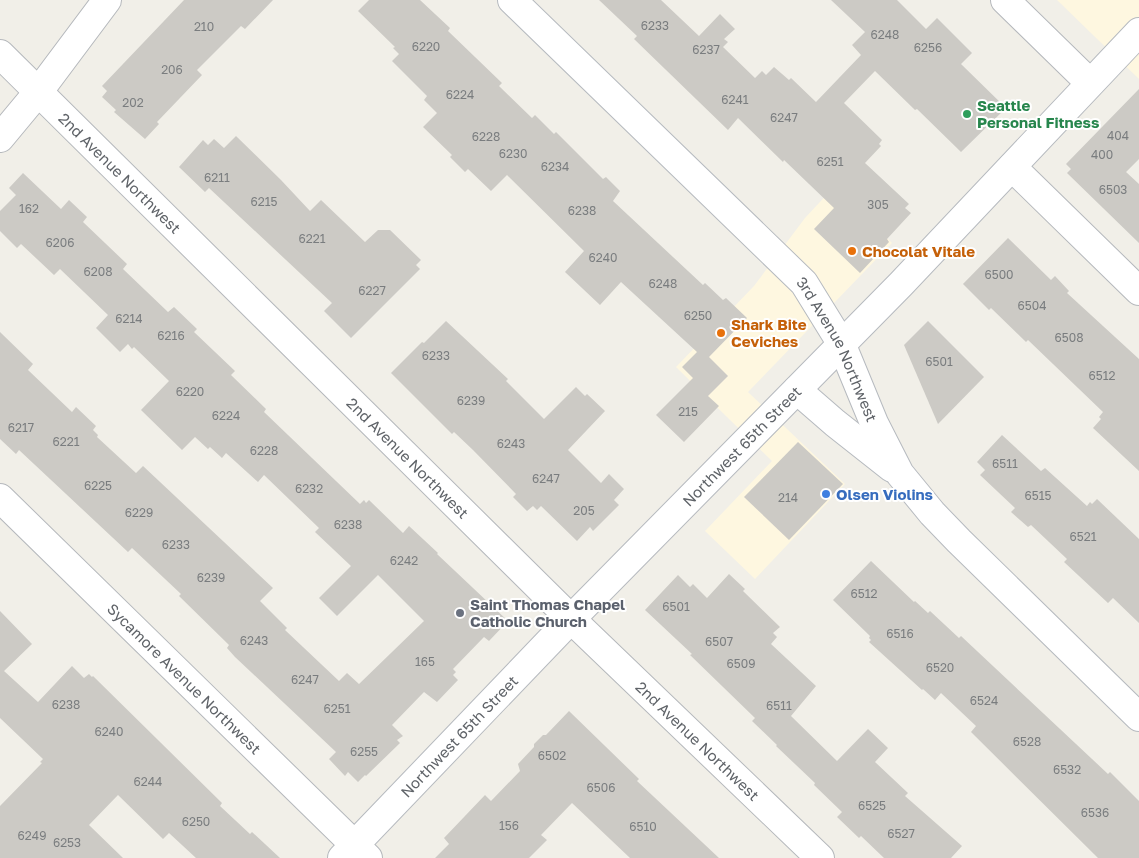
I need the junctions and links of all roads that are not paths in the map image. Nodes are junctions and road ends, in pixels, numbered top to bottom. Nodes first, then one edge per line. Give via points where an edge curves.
1 (107, 0) edge
2 (512, 0) edge
3 (1005, 0) edge
4 (1139, 32) edge
5 (0, 54) edge
6 (1090, 83) junction
7 (39, 91) junction
8 (0, 138) edge
9 (1012, 167) junction
10 (1139, 291) edge
11 (842, 343) junction
12 (797, 390) junction
13 (900, 474) junction
14 (0, 498) edge
15 (571, 620) junction
16 (1139, 717) edge
17 (355, 854) edge
18 (820, 858) edge

1 - 7 street
2 - 11 street, 3rd Avenue Northwest via 804,283
3 - 6 street
4 - 6 street, Northwest 65th Street
5 - 7 street, 2nd Avenue Northwest
6 - 9 street, Northwest 65th Street
7 - 8 street
7 - 15 street, 2nd Avenue Northwest
9 - 10 street
9 - 11 street, Northwest 65th Street
11 - 12 street, Northwest 65th Street
11 - 13 street, 3rd Avenue Northwest via 874,423
12 - 13 street
12 - 15 street, Northwest 65th Street
13 - 16 street, 3rd Avenue Northwest via 959,541
14 - 17 street, Sycamore Avenue Northwest
15 - 17 street, Northwest 65th Street
15 - 18 street, 2nd Avenue Northwest

